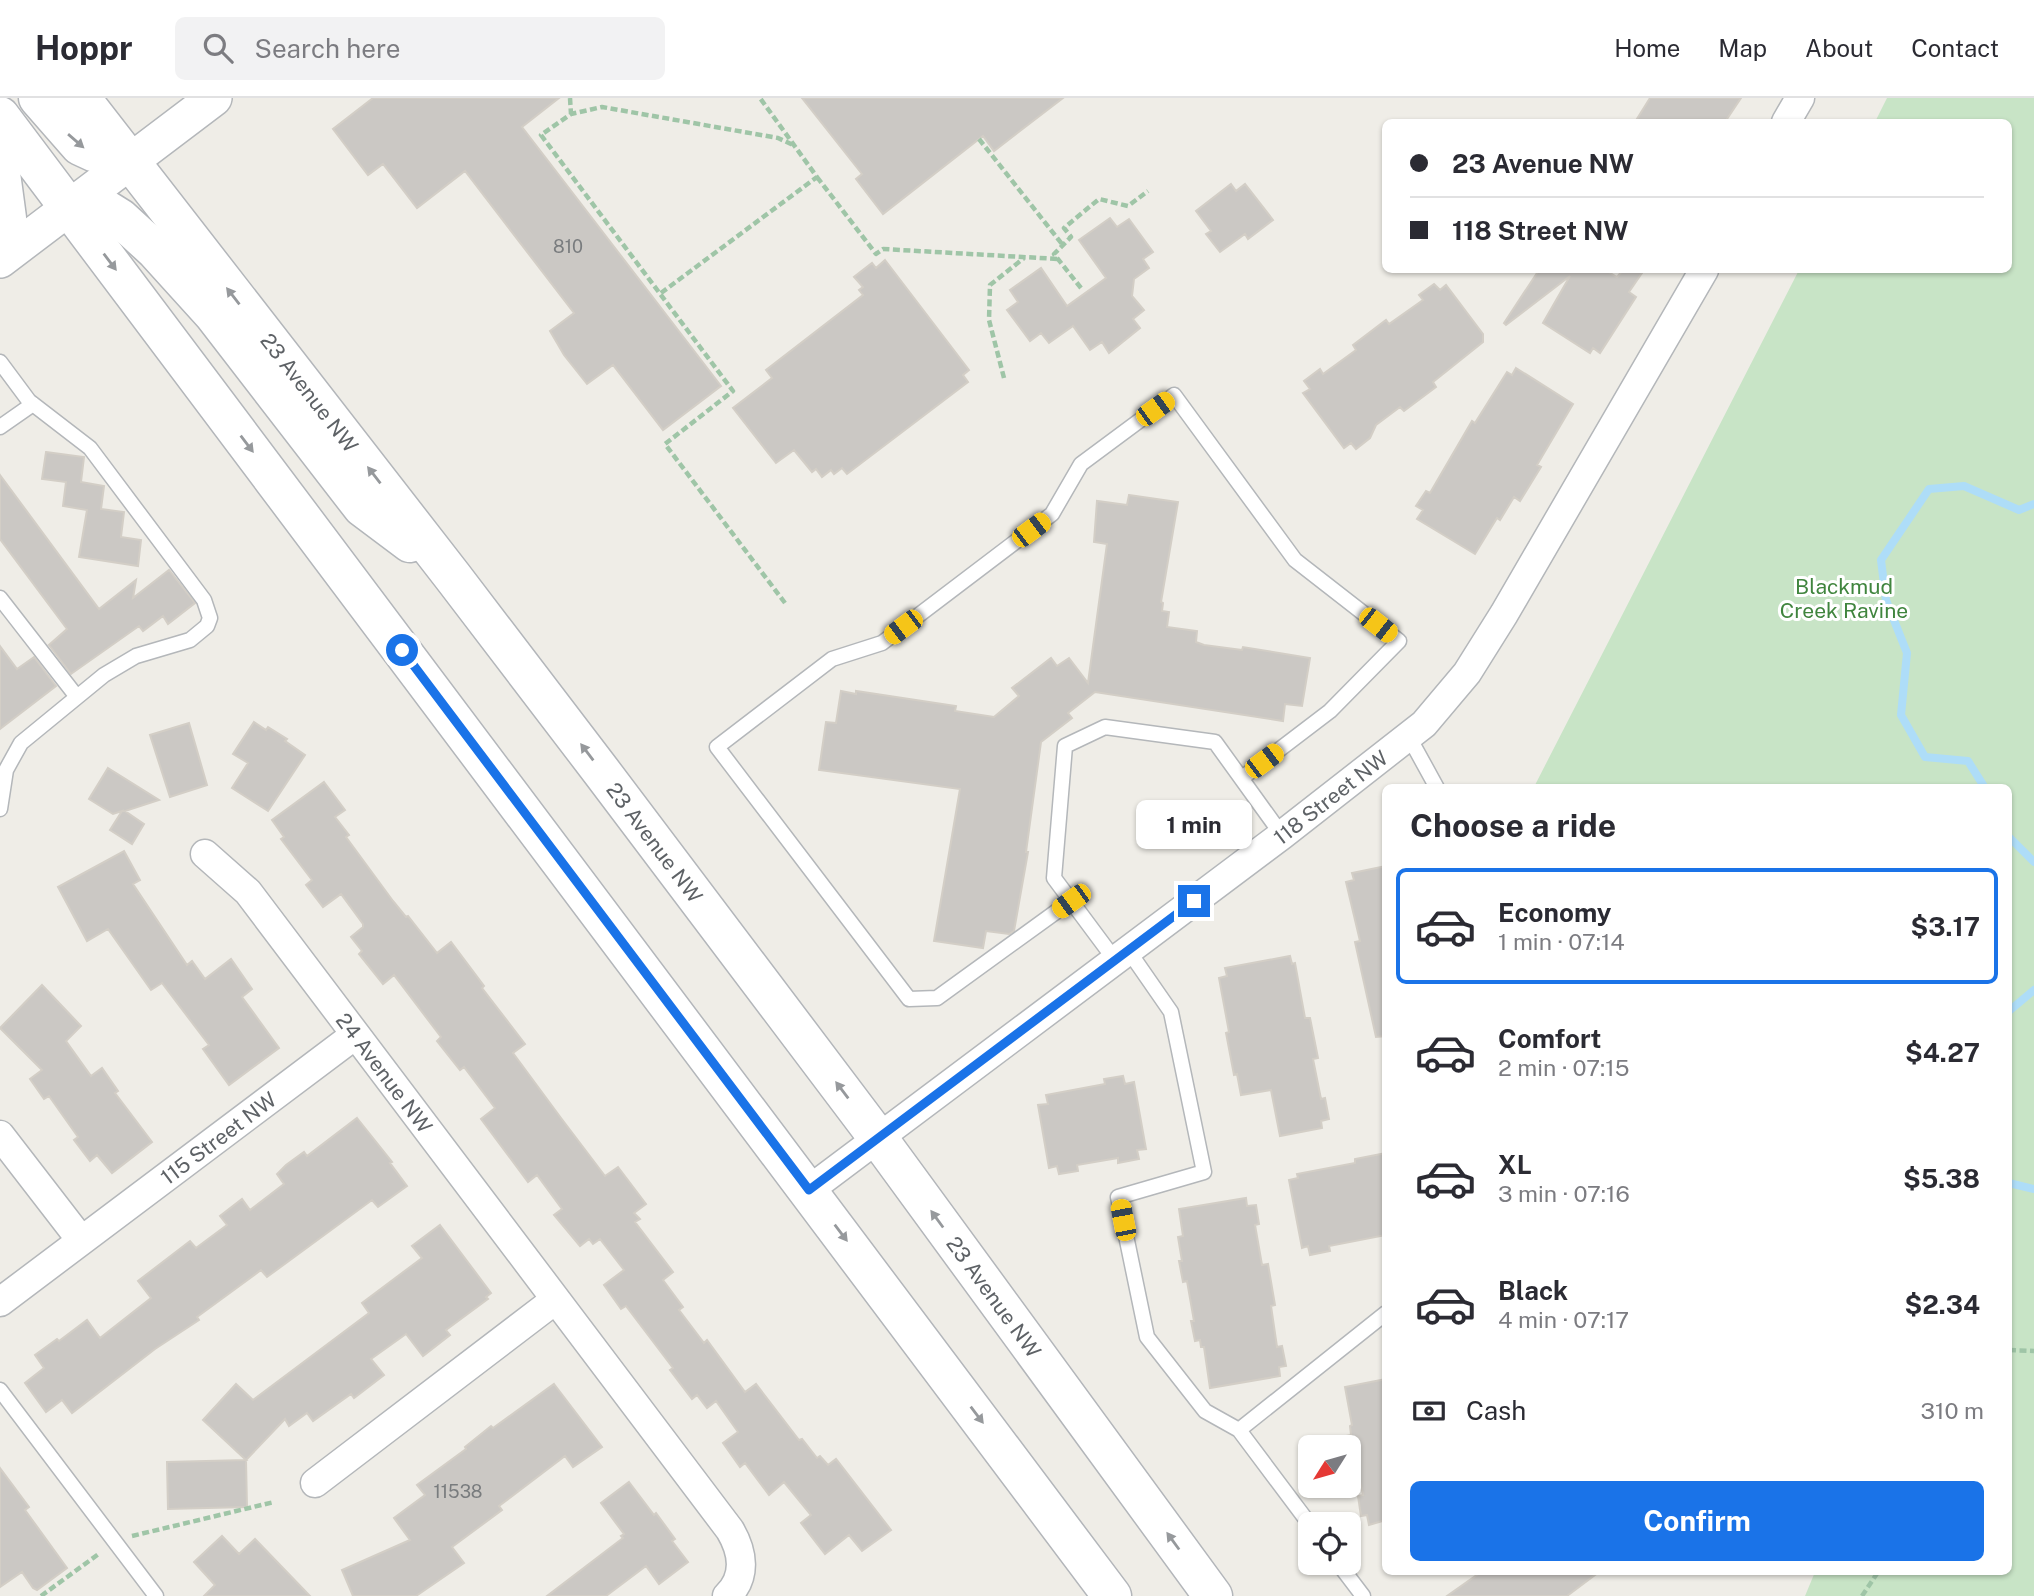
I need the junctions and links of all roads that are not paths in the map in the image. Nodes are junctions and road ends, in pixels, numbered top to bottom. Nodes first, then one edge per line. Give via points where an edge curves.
1 (38, 98) edge
2 (81, 98) edge
3 (214, 98) edge
4 (1800, 98) edge
5 (0, 116) edge
6 (1788, 119) edge
7 (130, 161) junction
8 (0, 166) edge
9 (69, 208) junction
10 (0, 250) edge
11 (0, 260) edge
12 (1702, 273) edge
13 (0, 362) edge
14 (33, 404) junction
15 (0, 427) edge
16 (453, 577) junction
17 (0, 598) edge
18 (77, 697) junction
19 (1409, 737) junction
20 (1242, 778) junction
21 (1435, 784) edge
22 (0, 809) edge
23 (1282, 835) junction
24 (205, 854) dead end
25 (1071, 901) junction
26 (1121, 955) junction
27 (355, 1035) junction
28 (0, 1135) edge
29 (878, 1138) junction
30 (809, 1190) junction
31 (81, 1240) junction
32 (555, 1300) junction
33 (0, 1302) edge
34 (1382, 1316) edge
35 (0, 1390) edge
36 (1239, 1430) junction
37 (315, 1483) dead end
38 (1300, 1512) edge
39 (1347, 1575) edge
40 (734, 1584) edge
41 (1107, 1590) edge
42 (156, 1596) edge
43 (1213, 1596) edge
44 (1363, 1596) edge

1 -> 7 main road via 80,146
2 - 7 main road, 23 Avenue NW
3 - 7 street
4 - 6 street
5 - 9 main road
7 - 9 street
16 -> 7 main road, 23 Avenue NW
8 - 10 main road via 7,218
9 - 11 street
9 - 16 main road via 96,203 155,250 214,314 362,507
9 -> 30 main road
12 - 19 street, 118 Street NW via 1486,643 1452,691
13 - 14 lane
14 - 15 lane
14 - 18 lane via 90,448 204,600 210,618 190,640 136,656
29 -> 16 main road, 23 Avenue NW
17 - 18 lane
18 - 22 lane via 21,743 6,770
19 - 21 lane
19 - 23 street, 118 Street NW
20 - 23 lane
20 - 25 lane via 1215,743 1105,727 1065,746 1054,878
20 - 25 lane via 1330,711 1399,641 1295,559 1174,395 1081,464 1052,514 882,643 832,659 717,747 909,999 937,998
23 - 26 street, 118 Street NW
24 - 27 street, 24 Avenue NW via 241,883
25 - 26 lane
26 - 29 street, 118 Street NW
26 - 36 lane via 1171,1012 1204,1172 1118,1197 1147,1337 1205,1411
27 - 31 street, 115 Street NW
27 - 32 street, 24 Avenue NW
28 - 31 street
29 - 30 street, 118 Street NW
43 -> 29 main road, 23 Avenue NW
30 -> 41 main road
31 - 33 street, 115 Street NW
32 - 37 street
32 - 40 street, 24 Avenue NW via 730,1530 741,1560
34 - 36 lane
35 - 42 lane
36 - 38 lane
39 - 44 lane

